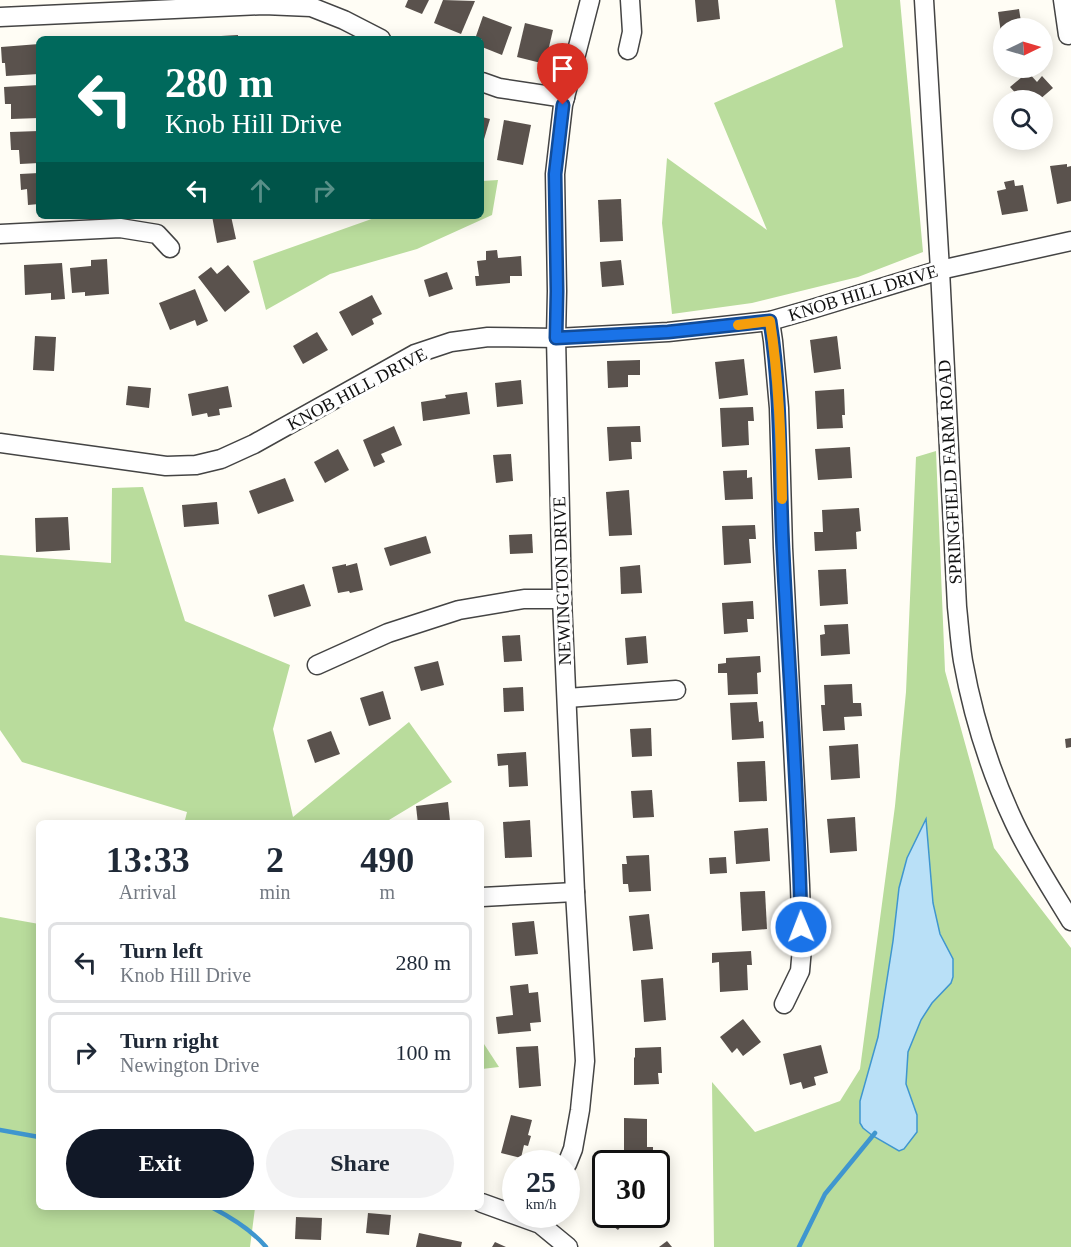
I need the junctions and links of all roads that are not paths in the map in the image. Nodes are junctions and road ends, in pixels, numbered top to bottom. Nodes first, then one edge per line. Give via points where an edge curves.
1 (590, 0) edge
2 (630, 0) edge
3 (924, 0) edge
4 (1063, 0) edge
5 (52, 7) edge
6 (0, 17) edge
7 (1068, 35) dead end
8 (373, 36) edge
9 (628, 50) dead end
10 (484, 83) edge
11 (565, 98) junction
12 (0, 234) edge
13 (1071, 241) edge
14 (170, 248) dead end
15 (940, 270) junction
16 (770, 321) junction
17 (556, 338) junction
18 (0, 443) edge
19 (562, 599) junction
20 (317, 665) dead end
21 (676, 690) dead end
22 (567, 698) junction
23 (574, 892) junction
24 (484, 897) edge
25 (1071, 921) edge
26 (784, 1004) dead end
27 (573, 1150) edge
28 (484, 1204) edge
29 (502, 1208) edge
30 (550, 1228) edge
31 (568, 1247) edge

1 - 11 street, NEWINGTON DRIVE
2 - 9 street via 632,32
3 - 15 street, SPRINGFIELD FARM ROAD
4 - 7 street
5 - 6 street
5 - 8 street via 311,8
10 - 11 street
11 - 17 street, NEWINGTON DRIVE via 555,174
12 - 14 street via 120,228 157,234
13 - 15 street, KNOB HILL DRIVE
15 - 16 street, KNOB HILL DRIVE
15 - 25 street, SPRINGFIELD FARM ROAD via 963,660 997,784 1034,861
16 - 17 street, KNOB HILL DRIVE
16 - 26 street via 779,408 802,948 800,971
17 - 18 street, KNOB HILL DRIVE via 488,337 451,342 416,354 254,444 196,465 166,466
17 - 19 street, NEWINGTON DRIVE
19 - 20 street via 524,599 459,610 388,633
19 - 22 street, NEWINGTON DRIVE
21 - 22 street
22 - 23 street, NEWINGTON DRIVE
23 - 24 street
23 - 27 street, NEWINGTON DRIVE via 585,1061
28 - 29 street
30 - 31 street

